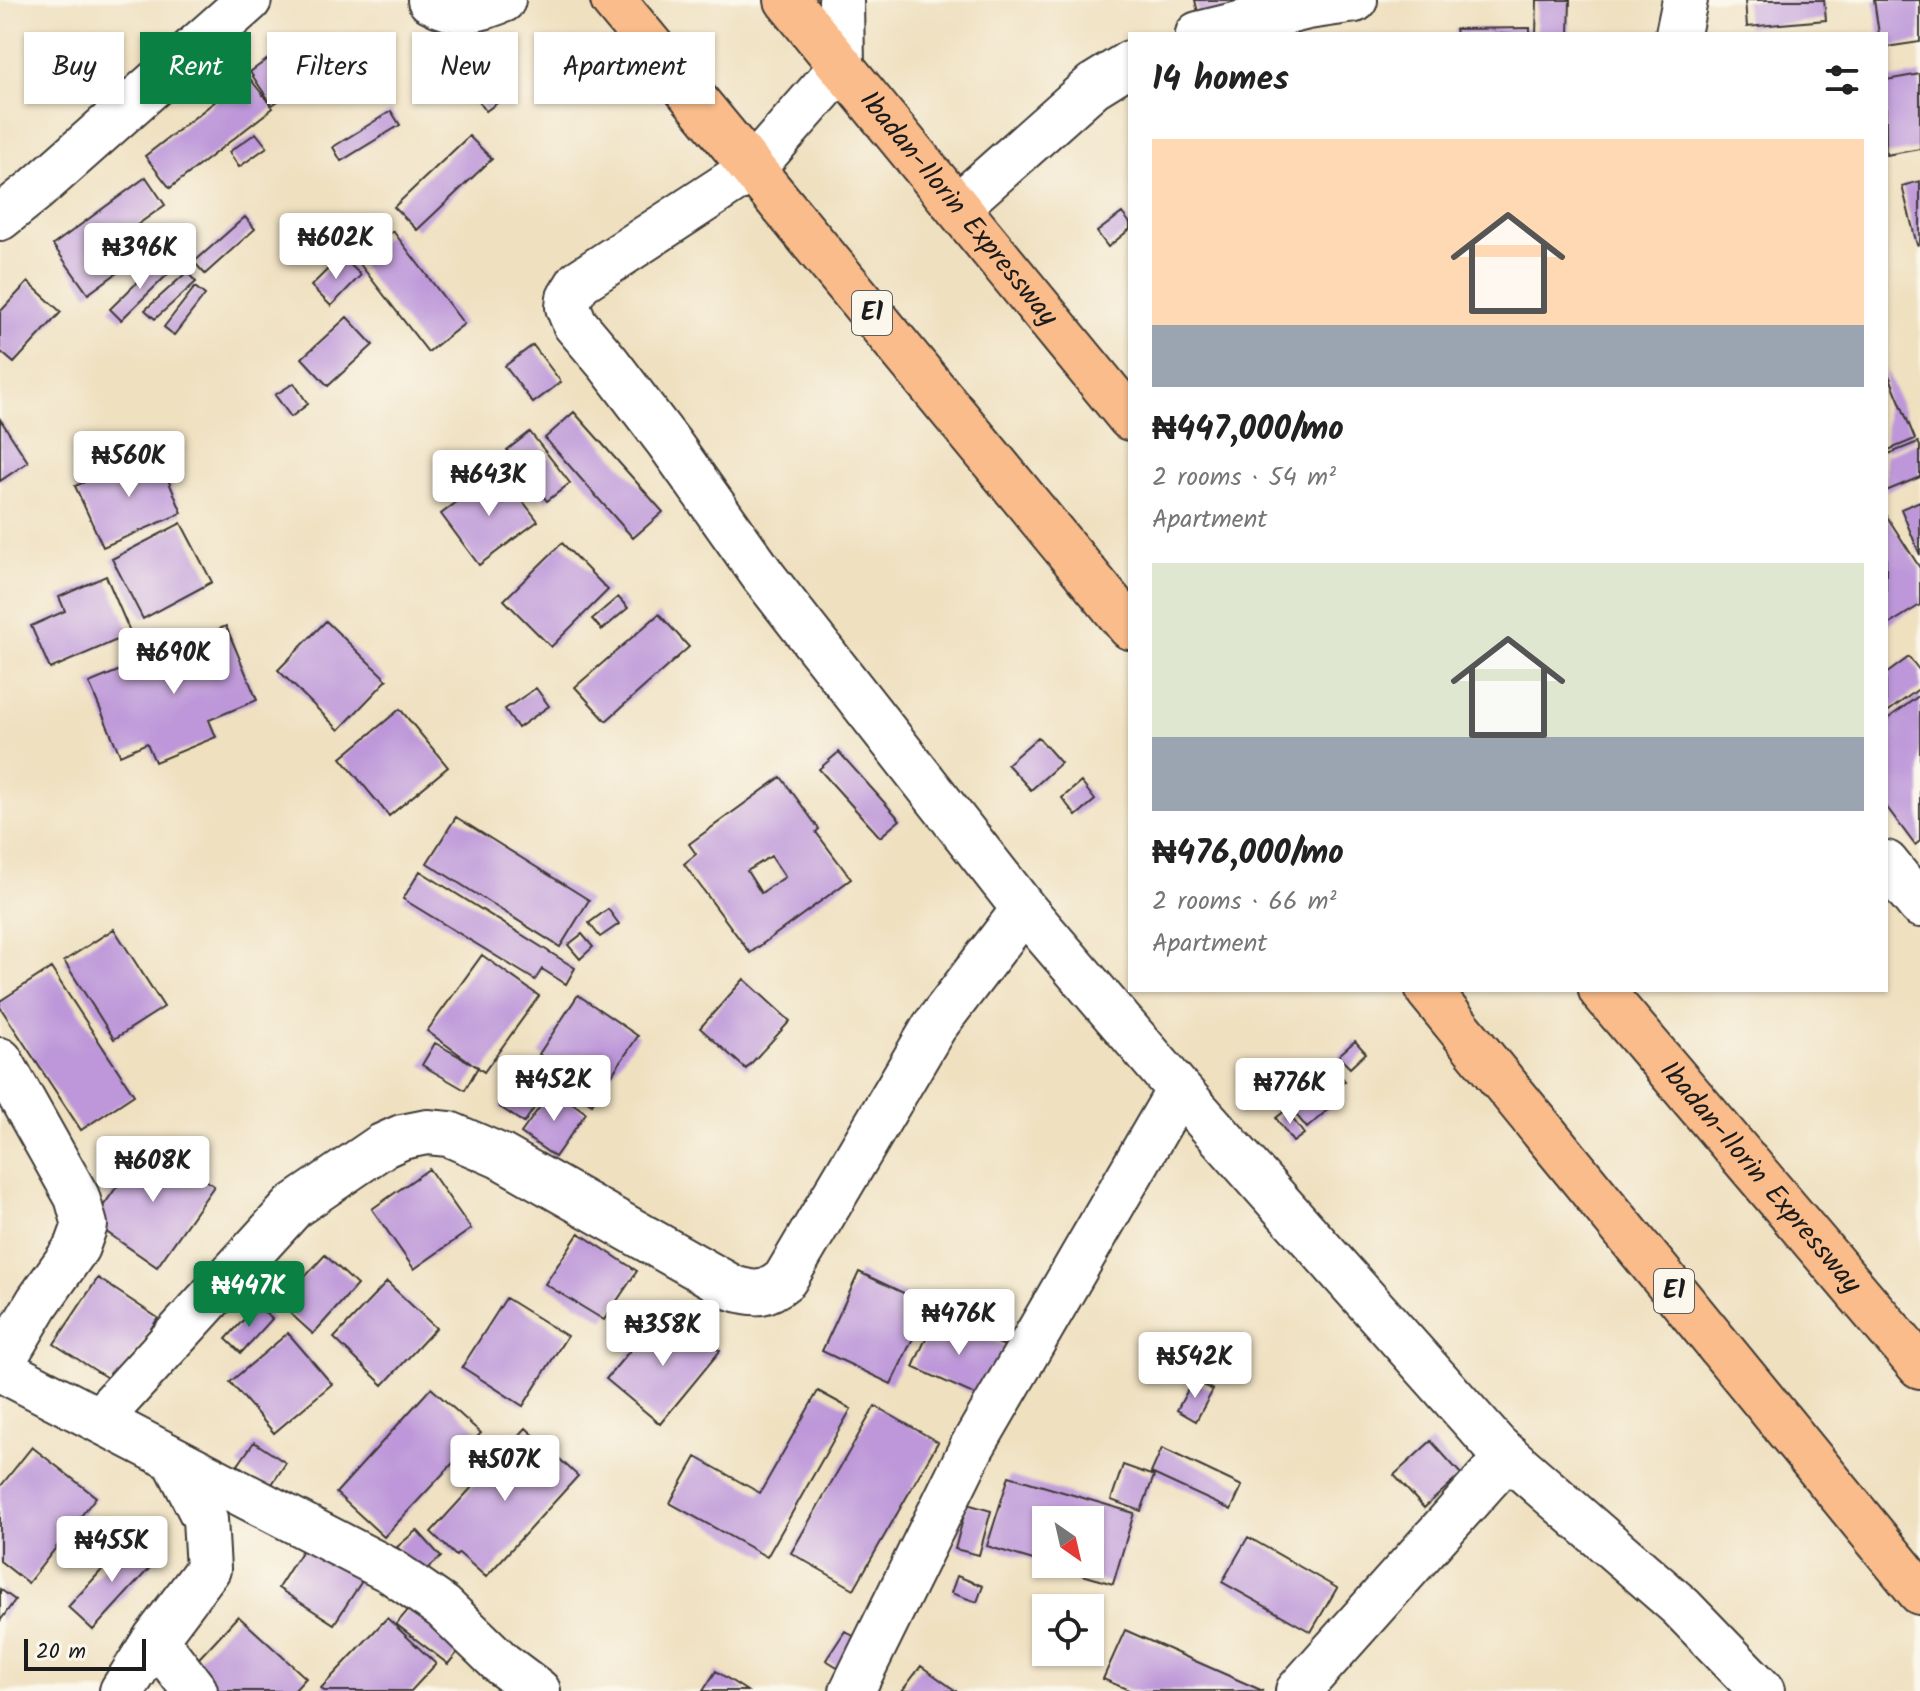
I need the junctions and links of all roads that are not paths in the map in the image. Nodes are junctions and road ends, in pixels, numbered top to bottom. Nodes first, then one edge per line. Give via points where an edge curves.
1 (249, 0) edge
2 (430, 0) edge
3 (503, 0) edge
4 (613, 0) edge
5 (787, 0) edge
6 (841, 0) edge
7 (1355, 0) edge
8 (1685, 0) edge
9 (1206, 32) edge
10 (1678, 32) edge
11 (1128, 64) edge
12 (842, 66) junction
13 (753, 168) junction
14 (957, 207) junction
15 (0, 218) edge
16 (1128, 416) edge
17 (1128, 625) edge
18 (1888, 865) edge
19 (1920, 905) edge
20 (1024, 909) junction
21 (1430, 992) edge
22 (1603, 992) edge
23 (0, 1060) edge
24 (1179, 1090) junction
25 (1916, 1353) edge
26 (0, 1367) edge
27 (99, 1420) junction
28 (1508, 1456) junction
29 (175, 1460) junction
30 (1920, 1592) edge
31 (155, 1639) junction
32 (122, 1691) edge
33 (195, 1691) edge
34 (538, 1691) edge
35 (852, 1691) edge
36 (1298, 1691) edge
37 (1762, 1691) edge

1 - 15 street
2 - 3 street via 471,11
4 - 13 highway, E1
5 - 12 highway, Ibadan-Ilorin Expressway
6 - 12 street
7 - 9 street
8 - 10 street
11 - 14 street via 1093,86
12 - 13 street
12 - 14 highway, Ibadan-Ilorin Expressway
13 - 17 highway, E1
13 - 20 street via 579,282 568,307 575,324 669,443 764,577
14 - 16 highway, Ibadan-Ilorin Expressway
18 - 19 street
20 - 24 street
20 - 27 street via 934,1027 785,1279 774,1288 759,1293 733,1288 500,1156 449,1134 427,1132 382,1146 294,1206
21 - 30 highway, E1
22 - 25 highway, Ibadan-Ilorin Expressway
23 - 26 street via 77,1197 85,1225 77,1247
24 - 28 street
24 - 35 street via 972,1447
26 - 27 street
27 - 29 street
28 - 36 street
28 - 37 street via 1681,1607
29 - 31 street via 205,1519 208,1569
29 - 34 street via 391,1571 443,1607
31 - 32 street
31 - 33 street

